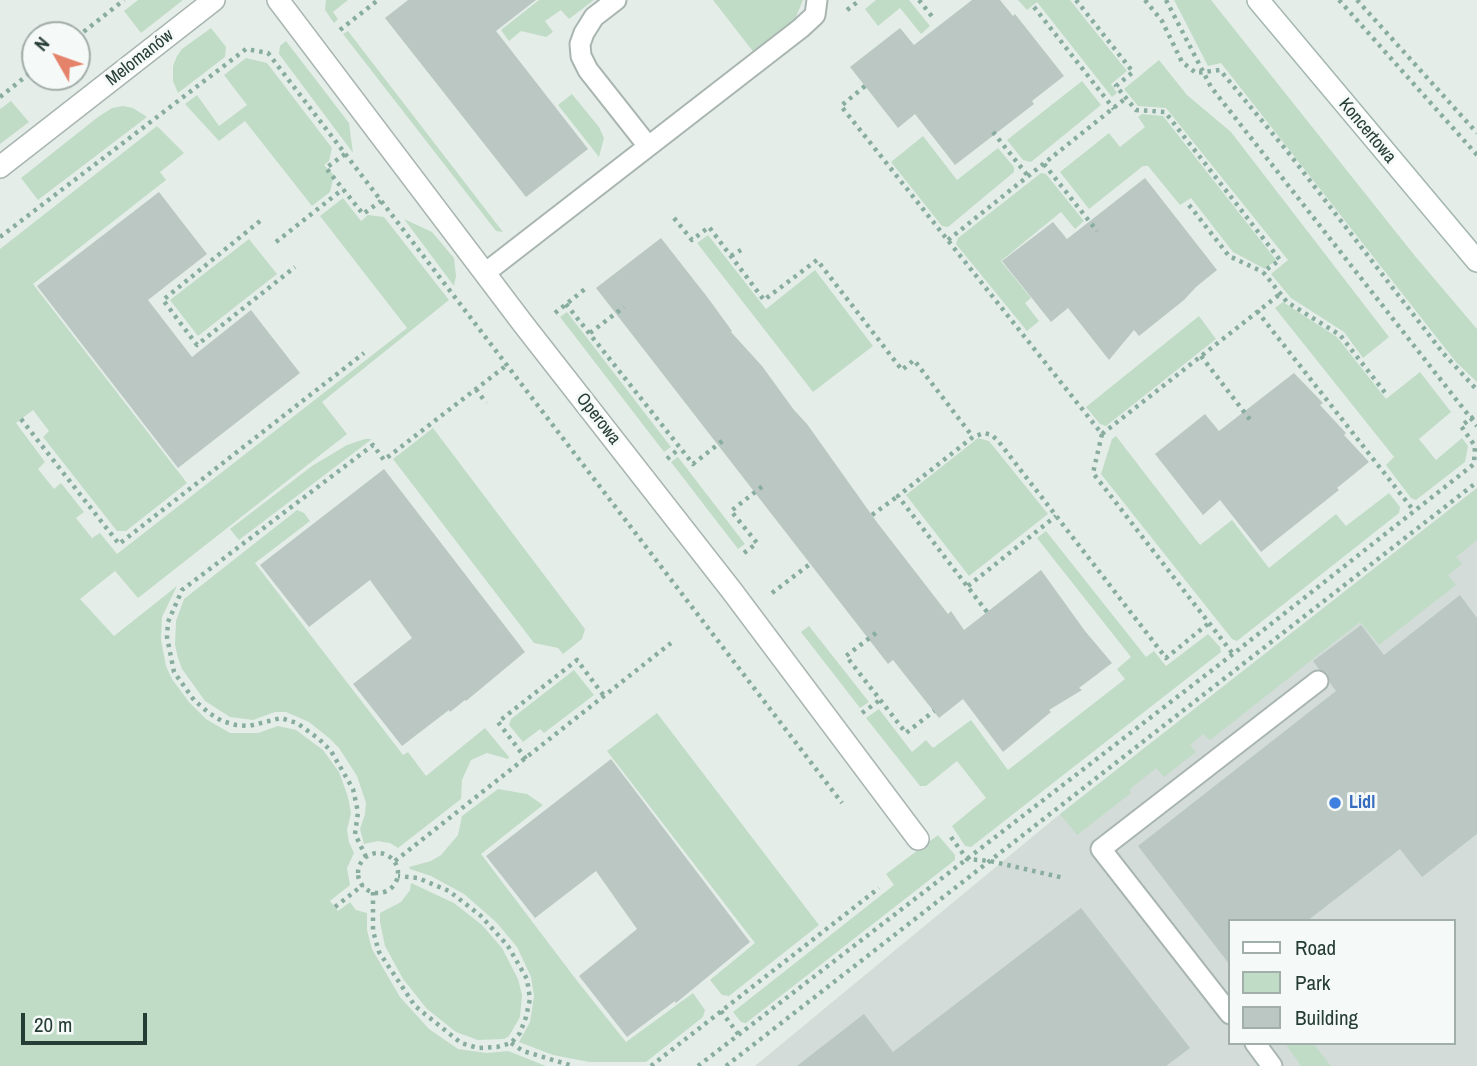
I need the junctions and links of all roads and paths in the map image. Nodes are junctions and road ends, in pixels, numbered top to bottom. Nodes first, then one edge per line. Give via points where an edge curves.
1 (124, 0) edge
2 (214, 0) edge
3 (278, 0) edge
4 (378, 0) edge
5 (616, 0) edge
6 (817, 0) edge
7 (860, 0) edge
8 (919, 0) edge
9 (1076, 0) edge
10 (1145, 0) edge
11 (1166, 0) edge
12 (1258, 0) edge
13 (1339, 0) edge
14 (1357, 0) edge
15 (1034, 7) dead end
16 (843, 14) dead end
17 (934, 19) dead end
18 (91, 26) edge
19 (334, 34) dead end
20 (1202, 72) junction
21 (21, 80) edge
22 (865, 86) dead end
23 (0, 97) edge
24 (1126, 98) junction
25 (1114, 109) junction
26 (993, 132) dead end
27 (1477, 133) edge
28 (648, 146) junction
29 (345, 154) junction
30 (1477, 155) edge
31 (1044, 163) junction
32 (0, 167) edge
33 (1028, 176) junction
34 (343, 190) junction
35 (381, 201) junction
36 (1189, 205) dead end
37 (674, 218) dead end
38 (260, 222) dead end
39 (1097, 230) dead end
40 (0, 237) edge
41 (948, 240) junction
42 (276, 242) dead end
43 (741, 250) dead end
44 (730, 256) junction
45 (1477, 261) edge
46 (295, 267) dead end
47 (1264, 272) junction
48 (485, 273) junction
49 (585, 289) dead end
50 (1280, 294) junction
51 (566, 304) junction
52 (624, 307) dead end
53 (1257, 311) junction
54 (550, 317) dead end
55 (590, 333) junction
56 (364, 353) dead end
57 (1200, 356) junction
58 (507, 365) junction
59 (476, 389) junction
60 (1477, 390) edge
61 (1387, 395) dead end
62 (486, 403) dead end
63 (1477, 414) edge
64 (1471, 418) junction
65 (21, 419) dead end
66 (1251, 421) dead end
67 (1477, 426) edge
68 (1102, 435) junction
69 (973, 437) junction
70 (726, 438) dead end
71 (680, 448) junction
72 (663, 462) dead end
73 (1477, 482) edge
74 (764, 485) dead end
75 (898, 496) junction
76 (1414, 511) junction
77 (872, 515) dead end
78 (1056, 516) junction
79 (738, 558) dead end
80 (810, 564) dead end
81 (968, 586) junction
82 (768, 597) dead end
83 (987, 612) dead end
84 (1209, 623) junction
85 (876, 633) dead end
86 (671, 643) dead end
87 (1233, 654) junction
88 (1318, 681) dead end
89 (604, 696) junction
90 (880, 699) junction
91 (934, 711) dead end
92 (858, 716) dead end
93 (526, 759) junction
94 (842, 803) dead end
95 (918, 839) dead end
96 (366, 857) junction
97 (967, 859) junction
98 (395, 861) junction
99 (990, 861) junction
100 (398, 876) junction
101 (1064, 878) dead end
102 (363, 886) junction
103 (879, 888) dead end
104 (373, 892) junction
105 (335, 907) dead end
106 (1228, 1011) edge
107 (721, 1012) junction
108 (739, 1035) junction
109 (510, 1044) junction
110 (1256, 1045) edge
111 (573, 1066) edge
112 (651, 1066) edge
113 (698, 1066) edge
114 (726, 1066) edge
115 (1272, 1066) edge

1 - 18 path
2 - 32 street, Melomanów
3 - 48 street, Operowa
4 - 19 path
5 - 28 lane via 594,17 584,33 581,57
6 - 28 lane via 815,15 802,28
7 - 16 path
8 - 17 path
9 - 24 path via 1133,72 1116,86
10 - 20 path via 1162,21 1182,62 1196,73
11 - 20 path
12 - 45 street, Koncertowa
13 - 30 path
14 - 27 path
15 - 25 path
20 - 60 path via 1220,70
20 - 64 path
21 - 23 path
22 - 41 path via 841,106
24 - 25 path
24 - 47 path via 1136,110 1165,112 1280,260
25 - 31 path
26 - 33 path
28 - 48 lane
29 - 34 path via 326,168
29 - 35 path
29 - 40 path via 268,53 246,49
31 - 33 path
31 - 39 path
33 - 41 path
34 - 35 path via 363,214
34 - 42 path
35 - 58 path
36 - 47 path via 1229,256
37 - 44 path via 692,240 709,227
38 - 46 path via 163,300 197,345
41 - 68 path
43 - 44 path
44 - 69 path via 764,300 817,260 902,370 914,360
47 - 50 path
48 - 95 street, Operowa
49 - 51 path
50 - 53 path
50 - 61 path via 1340,335
51 - 54 path
51 - 55 path
52 - 55 path
53 - 57 path
53 - 76 path
55 - 71 path
56 - 65 path via 119,544
57 - 66 path
57 - 68 path
58 - 59 path
58 - 94 path
59 - 62 path
59 - 96 path via 384,460 373,445 182,590 168,621 174,672 209,713 248,726 281,718 297,723 331,751 353,789 358,812 355,834
63 - 64 path
64 - 67 path
64 - 76 path via 1461,426 1475,446 1474,464
68 - 84 path via 1093,473
69 - 75 path
69 - 78 path via 992,435
70 - 71 path via 693,464
71 - 72 path
73 - 99 path
74 - 79 path via 731,511 757,543
75 - 77 path
75 - 81 path
76 - 87 path
78 - 81 path
78 - 84 path via 1166,658
80 - 82 path
81 - 83 path
84 - 87 path
85 - 90 path via 846,656
86 - 89 path
87 - 97 path
88 - 106 lane via 1101,849
89 - 93 path
89 - 93 path via 577,660 498,722
90 - 91 path via 905,733
90 - 92 path
93 - 98 path
96 - 98 path via 379,852
96 - 102 path via 358,874
97 - 99 path
97 - 108 path
98 - 100 path
99 - 101 path
99 - 114 path
100 - 104 path via 385,891
100 - 109 path via 418,878 450,891 508,946 527,979 530,999 520,1033
102 - 104 path
102 - 105 path
103 - 107 path
104 - 109 path via 373,931 379,952 415,1006 461,1043 478,1048
107 - 108 path
107 - 112 path
108 - 113 path
109 - 111 path
110 - 115 lane

